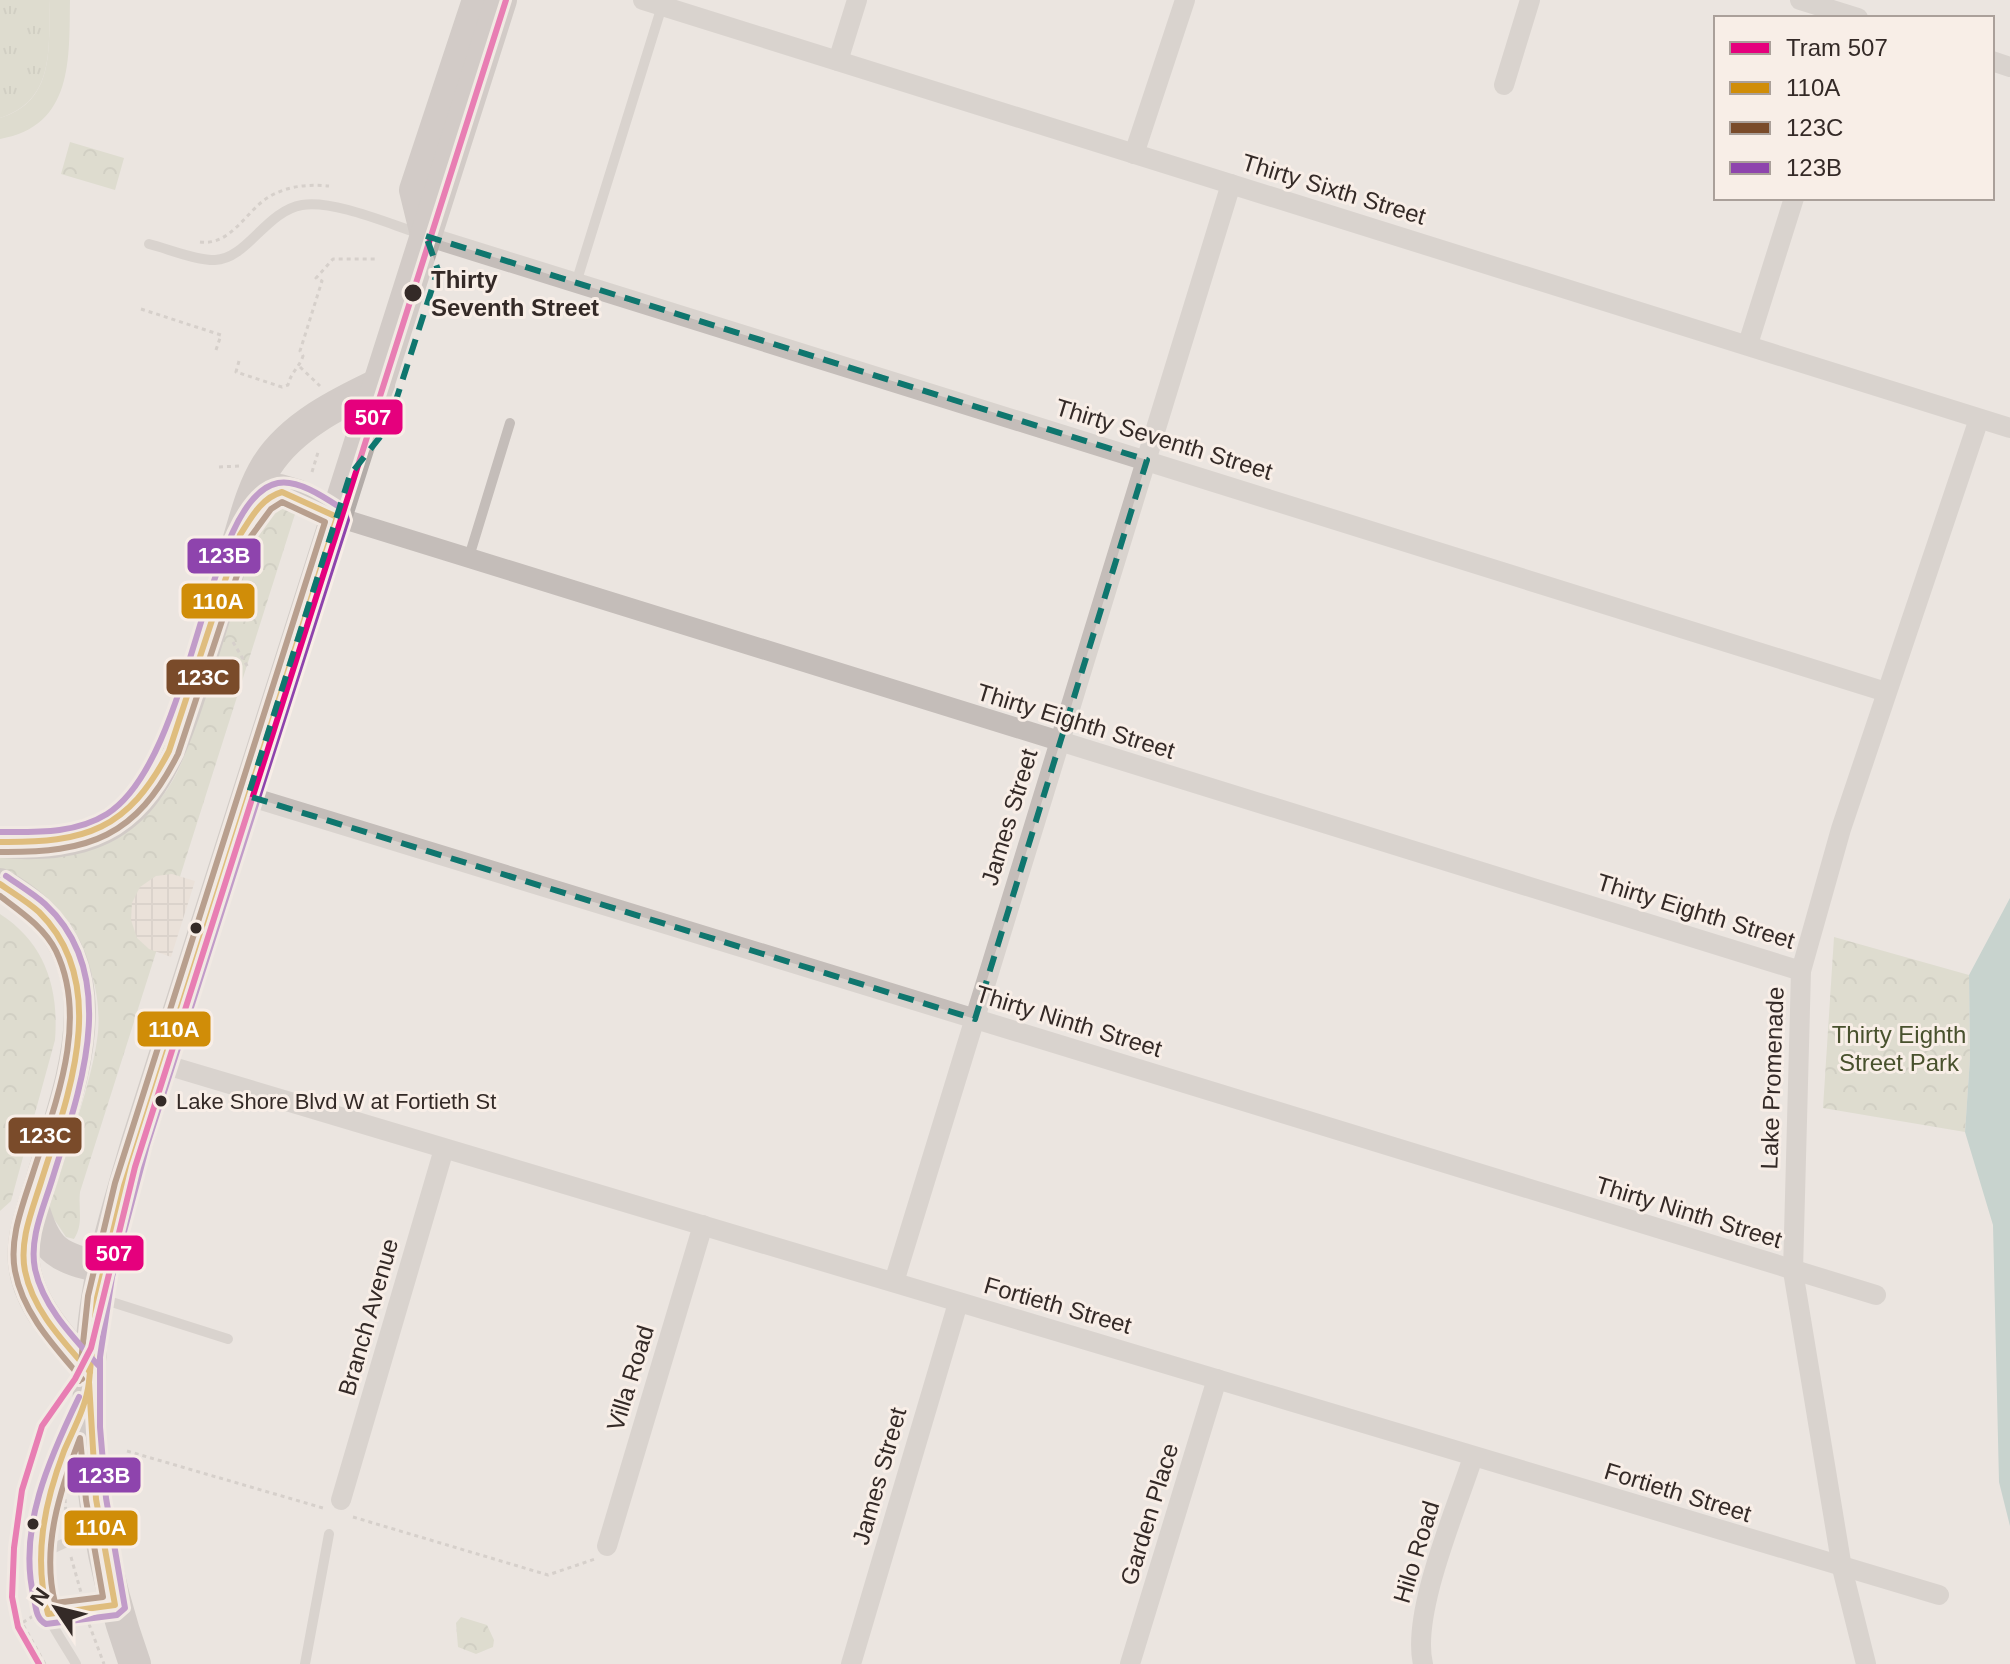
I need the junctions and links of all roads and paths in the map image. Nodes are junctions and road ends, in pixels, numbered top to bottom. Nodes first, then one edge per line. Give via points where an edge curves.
1 (478, 0) edge
2 (501, 0) edge
3 (857, 0) edge
4 (1185, 0) edge
5 (1530, 0) edge
6 (1800, 0) edge
7 (652, 3) edge
8 (1855, 13) edge
9 (838, 61) junction
10 (1504, 85) dead end
11 (1134, 154) junction
12 (1231, 184) junction
13 (1793, 200) edge
14 (426, 236) junction
15 (149, 244) dead end
16 (375, 259) dead end
17 (576, 283) junction
18 (141, 309) dead end
19 (1748, 344) junction
20 (215, 353) dead end
21 (239, 361) dead end
22 (300, 367) junction
23 (379, 384) junction
24 (329, 394) dead end
25 (1979, 419) junction
26 (510, 423) dead end
27 (2010, 428) edge
28 (322, 439) dead end
29 (1147, 460) junction
30 (247, 466) dead end
31 (219, 467) dead end
32 (350, 475) junction
33 (311, 476) dead end
34 (337, 517) junction
35 (240, 535) junction
36 (468, 560) junction
37 (181, 596) dead end
38 (200, 603) dead end
39 (229, 635) dead end
40 (249, 669) dead end
41 (1886, 692) junction
42 (1059, 743) junction
43 (248, 796) junction
44 (0, 842) edge
45 (0, 884) edge
46 (1801, 971) junction
47 (975, 1019) junction
48 (163, 1064) junction
49 (444, 1149) junction
50 (33, 1206) junction
51 (703, 1225) junction
52 (1793, 1271) junction
53 (894, 1282) junction
54 (101, 1283) junction
55 (1876, 1295) dead end
56 (958, 1303) junction
57 (228, 1339) dead end
58 (1217, 1379) junction
59 (90, 1385) junction
60 (127, 1451) dead end
61 (1473, 1457) junction
62 (64, 1492) dead end
63 (337, 1507) junction
64 (99, 1528) junction
65 (67, 1529) dead end
66 (329, 1534) dead end
67 (605, 1551) joint
68 (70, 1553) dead end
69 (41, 1554) junction
70 (1842, 1568) junction
71 (1939, 1595) dead end
72 (83, 1599) dead end
73 (102, 1612) junction
74 (48, 1614) junction
75 (35, 1615) dead end
76 (45, 1664) edge
77 (76, 1664) edge
78 (104, 1664) edge
79 (135, 1664) edge
80 (305, 1664) edge
81 (851, 1664) edge
82 (1130, 1664) edge
83 (1423, 1664) edge
84 (1866, 1664) edge

1 - 14 main road via 415,190
2 - 14 main road
3 - 9 street
4 - 11 street
5 - 10 street
6 - 8 street
7 - 9 street, Thirty Sixth Street
7 - 17 lane
9 - 11 street, Thirty Sixth Street
11 - 12 street, Thirty Sixth Street
12 - 19 street, Thirty Sixth Street
12 - 29 street, James Street
13 - 19 street
14 - 15 lane via 323,206 301,205 260,228 225,258 213,260
14 - 17 street, Thirty Seventh Street
14 - 23 main road
14 - 32 main road via 438,270 387,428
16 - 22 path via 333,259 324,266 316,278 322,281
17 - 29 street, Thirty Seventh Street
18 - 20 path via 221,335
19 - 25 street, Thirty Sixth Street
21 - 22 path via 236,372 282,387
22 - 24 path
23 - 32 main road
23 - 35 main road via 320,414 278,451 257,484
25 - 27 street, Thirty Sixth Street
25 - 41 street, Lake Promenade
26 - 36 lane
28 - 33 path
29 - 41 street, Thirty Seventh Street
29 - 42 street, James Street
30 - 31 path
32 - 34 main road
34 - 35 main road via 297,495 274,491
34 - 36 street, Thirty Eighth Street
34 - 43 main road
35 - 44 main road via 174,744 148,791 106,827 73,840 43,845
36 - 42 street, Thirty Eighth Street
37 - 38 path
39 - 40 path
41 - 46 street, Lake Promenade
42 - 46 street, Thirty Eighth Street
42 - 47 street, James Street
43 - 47 street, Thirty Ninth Street
43 - 48 main road
45 - 50 main road via 36,909 60,938 81,1002 76,1067
46 - 52 street, Lake Promenade
47 - 52 street, Thirty Ninth Street
47 - 53 street, James Street
48 - 49 street, Fortieth Street
48 - 54 main road
49 - 51 street, Fortieth Street
49 - 63 street, Branch Avenue
50 - 54 main road via 45,1242
50 - 59 main road via 24,1258 35,1301
51 - 53 street, Fortieth Street
51 - 67 street, Villa Road
52 - 55 street, Thirty Ninth Street
52 - 70 street, Lake Promenade
53 - 56 street, Fortieth Street
54 - 57 lane
54 - 59 main road
56 - 58 street, Fortieth Street
56 - 81 street, James Street
58 - 61 street, Fortieth Street
58 - 82 street, Garden Place
59 - 64 main road
59 - 69 lane via 49,1491
60 - 63 path
61 - 70 street, Fortieth Street
61 - 83 street, Hilo Road via 1425,1609
62 - 65 path
63 - 67 path via 548,1575
64 - 69 lane
64 - 73 main road
66 - 80 lane
68 - 72 path
69 - 74 lane via 39,1588
70 - 71 street, Fortieth Street
70 - 84 street, Lake Promenade
73 - 74 lane
73 - 78 path
73 - 79 main road
74 - 77 lane
75 - 76 path via 22,1623

